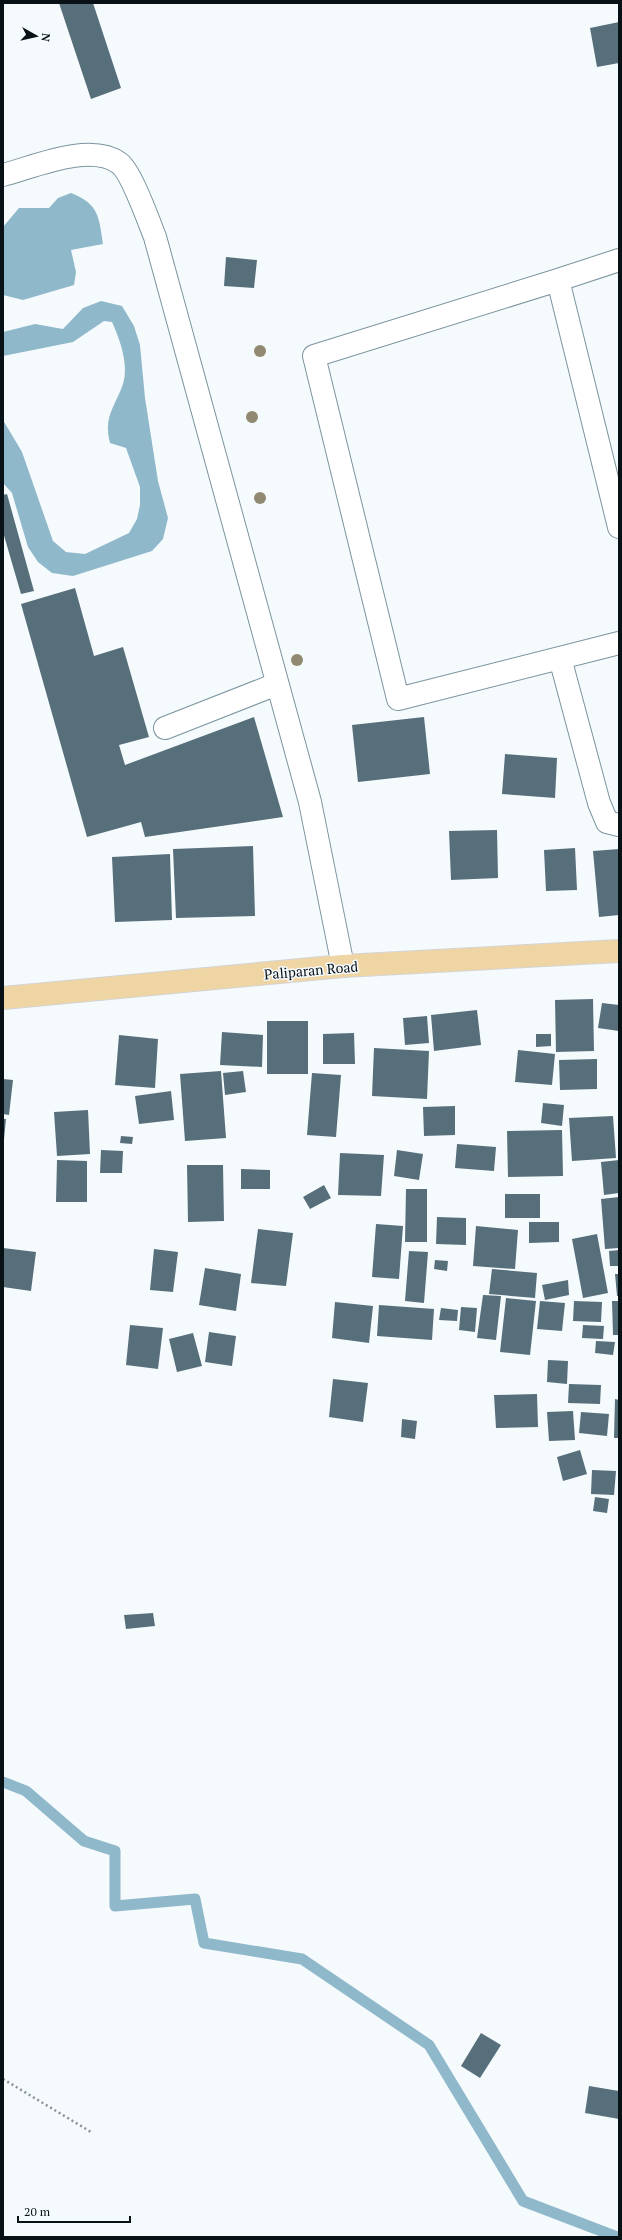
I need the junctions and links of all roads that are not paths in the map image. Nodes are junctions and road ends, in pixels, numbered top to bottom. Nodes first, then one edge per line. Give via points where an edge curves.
1 (3, 176) edge
2 (619, 260) edge
3 (558, 280) junction
4 (619, 527) edge
5 (619, 643) edge
6 (560, 658) junction
7 (277, 684) junction
8 (165, 728) dead end
9 (619, 825) edge
10 (619, 951) edge
11 (343, 966) junction
12 (3, 998) edge

1 - 7 lane via 76,156 97,154 120,163 132,183 155,237
2 - 3 lane
3 - 4 lane
3 - 6 lane via 314,356 398,699
5 - 6 lane
6 - 9 lane via 599,803 607,822
7 - 8 lane
7 - 11 lane via 310,802
10 - 11 main road, Paliparan Road
11 - 12 main road, Paliparan Road

